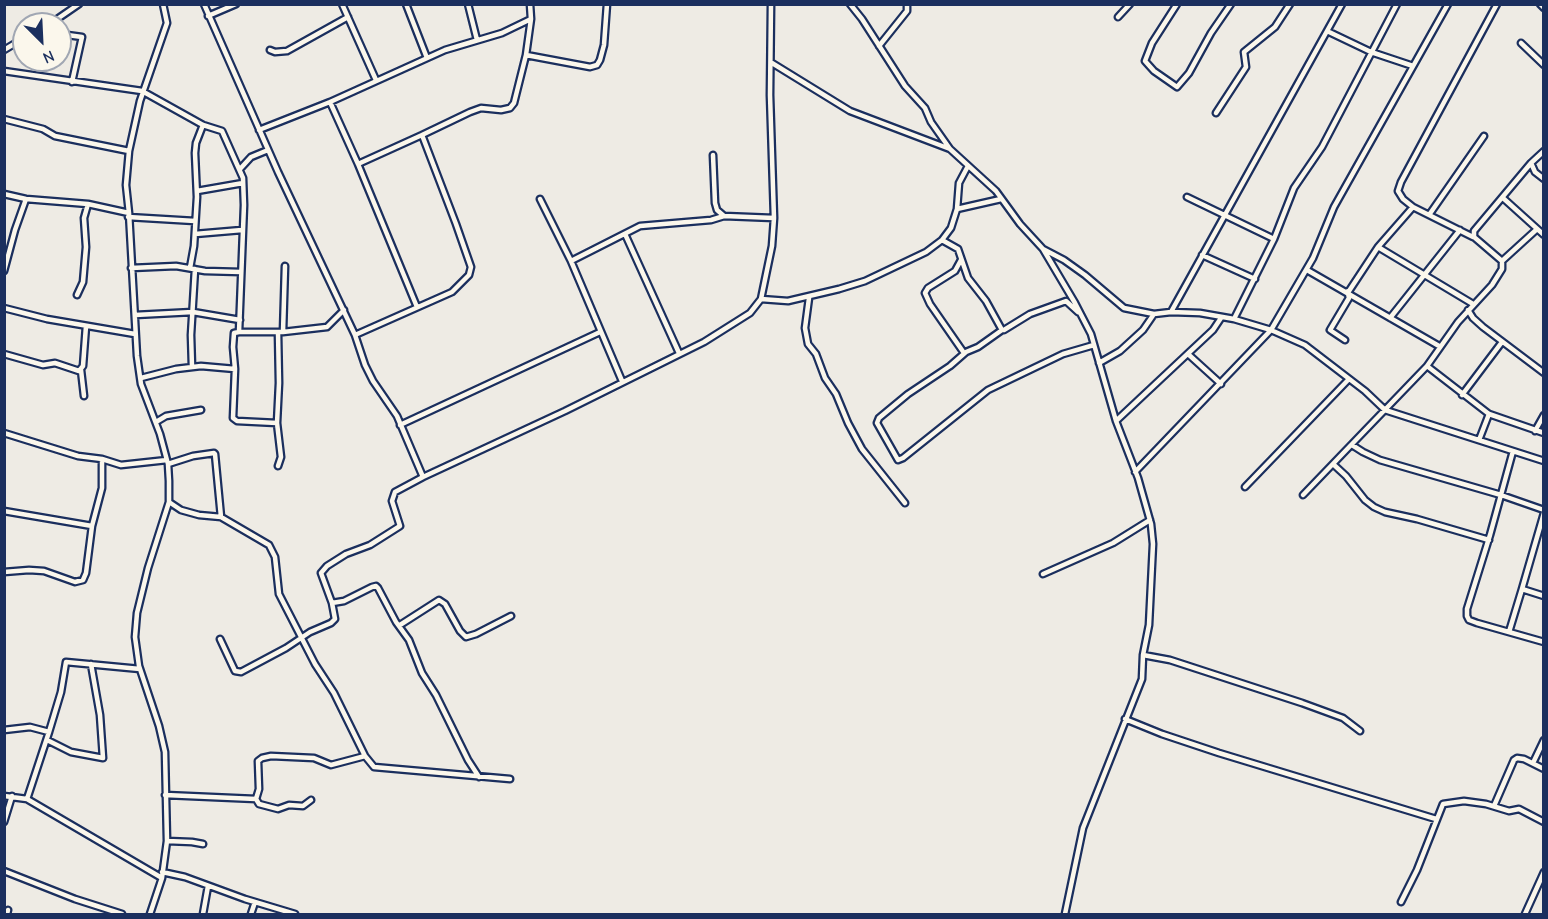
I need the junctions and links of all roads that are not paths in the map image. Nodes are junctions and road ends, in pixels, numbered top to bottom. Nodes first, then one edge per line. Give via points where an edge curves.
1 (163, 4) edge
2 (204, 4) edge
3 (236, 4) edge
4 (342, 4) edge
5 (406, 4) edge
6 (468, 4) edge
7 (530, 4) edge
8 (607, 4) edge
9 (771, 4) edge
10 (850, 4) edge
11 (906, 4) edge
12 (1130, 4) edge
13 (1177, 4) edge
14 (1231, 4) edge
15 (1290, 4) edge
16 (1342, 4) edge
17 (1397, 4) edge
18 (1448, 4) edge
19 (1497, 4) edge
20 (1540, 4) edge
21 (1544, 8) edge
22 (208, 16) junction
23 (348, 17) junction
24 (1118, 17) dead end
25 (531, 19) junction
26 (1327, 31) junction
27 (72, 36) edge
28 (477, 40) junction
29 (1521, 43) dead end
30 (879, 46) junction
31 (270, 50) dead end
32 (1371, 52) junction
33 (526, 56) junction
34 (427, 58) junction
35 (772, 63) junction
36 (1544, 65) edge
37 (1413, 66) junction
38 (4, 71) edge
39 (376, 80) junction
40 (72, 82) junction
41 (142, 91) junction
42 (330, 102) junction
43 (1216, 113) dead end
44 (4, 118) edge
45 (203, 125) junction
46 (259, 130) junction
47 (422, 135) junction
48 (1484, 136) dead end
49 (950, 149) junction
50 (268, 150) junction
51 (129, 151) junction
52 (1544, 151) edge
53 (713, 155) dead end
54 (1531, 163) junction
55 (358, 164) junction
56 (968, 166) junction
57 (240, 170) junction
58 (1544, 179) edge
59 (243, 183) junction
60 (197, 191) junction
61 (4, 194) edge
62 (1187, 197) dead end
63 (1503, 198) junction
64 (26, 199) junction
65 (540, 199) dead end
66 (1001, 199) junction
67 (88, 204) junction
68 (1413, 207) junction
69 (957, 209) junction
70 (129, 215) junction
71 (1224, 215) junction
72 (1429, 215) junction
73 (724, 216) junction
74 (774, 218) junction
75 (195, 221) junction
76 (242, 230) junction
77 (1460, 230) junction
78 (1536, 230) junction
79 (195, 234) junction
80 (625, 234) junction
81 (1544, 235) edge
82 (1474, 237) junction
83 (1274, 239) junction
84 (942, 240) junction
85 (1378, 247) junction
86 (1043, 249) junction
87 (1202, 255) junction
88 (961, 260) junction
89 (571, 261) junction
90 (1502, 261) junction
91 (285, 266) dead end
92 (131, 268) junction
93 (193, 268) junction
94 (1307, 270) junction
95 (4, 271) edge
96 (242, 272) junction
97 (1425, 275) junction
98 (1255, 279) junction
99 (1348, 292) junction
100 (77, 295) dead end
101 (809, 298) junction
102 (761, 299) junction
103 (1473, 304) junction
104 (417, 307) junction
105 (4, 308) edge
106 (344, 310) junction
107 (1468, 310) junction
108 (193, 312) junction
109 (1171, 312) junction
110 (1080, 314) junction
111 (1154, 314) junction
112 (135, 315) junction
113 (1221, 318) junction
114 (1390, 318) junction
115 (1234, 319) junction
116 (240, 320) junction
117 (86, 326) junction
118 (1002, 330) junction
119 (1271, 330) junction
120 (239, 332) junction
121 (280, 332) junction
122 (600, 332) junction
123 (135, 334) junction
124 (356, 335) junction
125 (1346, 340) dead end
126 (1502, 342) junction
127 (1094, 345) junction
128 (1439, 346) junction
129 (679, 353) junction
130 (964, 353) junction
131 (4, 354) edge
132 (1188, 354) junction
133 (1099, 363) junction
134 (1427, 366) junction
135 (192, 367) junction
136 (235, 369) junction
137 (81, 370) junction
138 (1544, 373) edge
139 (141, 378) junction
140 (1349, 379) junction
141 (622, 381) junction
142 (1221, 384) junction
143 (1462, 395) junction
144 (84, 396) dead end
145 (201, 410) dead end
146 (1385, 410) junction
147 (1489, 414) junction
148 (1544, 415) edge
149 (1116, 421) junction
150 (156, 422) junction
151 (277, 423) junction
152 (400, 425) junction
153 (1535, 430) junction
154 (4, 433) edge
155 (1544, 433) edge
156 (1479, 440) junction
157 (1352, 445) junction
158 (1513, 451) junction
159 (102, 459) junction
160 (167, 462) junction
161 (1544, 462) edge
162 (1333, 464) junction
163 (278, 466) dead end
164 (1136, 472) junction
165 (423, 477) junction
166 (1245, 487) dead end
167 (1303, 495) dead end
168 (1501, 495) junction
169 (170, 502) junction
170 (905, 503) dead end
171 (4, 511) edge
172 (1544, 511) edge
173 (221, 517) junction
174 (1150, 520) junction
175 (92, 526) junction
176 (1489, 540) junction
177 (4, 572) edge
178 (1043, 574) dead end
179 (1522, 590) junction
180 (1544, 596) edge
181 (332, 603) junction
182 (512, 616) dead end
183 (400, 625) junction
184 (1509, 632) junction
185 (302, 638) junction
186 (220, 639) dead end
187 (1544, 642) edge
188 (1143, 655) junction
189 (91, 664) junction
190 (140, 669) junction
191 (1125, 719) junction
192 (4, 730) edge
193 (1360, 731) dead end
194 (49, 732) junction
195 (47, 740) junction
196 (1544, 740) edge
197 (365, 756) junction
198 (1533, 763) junction
199 (1544, 769) edge
200 (479, 777) junction
201 (510, 779) dead end
202 (165, 795) junction
203 (4, 796) edge
204 (12, 796) junction
205 (27, 799) junction
206 (256, 799) junction
207 (311, 800) dead end
208 (1494, 806) junction
209 (1436, 819) junction
210 (4, 822) edge
211 (1544, 822) edge
212 (167, 841) junction
213 (203, 844) dead end
214 (4, 871) edge
215 (162, 872) junction
216 (1544, 872) edge
217 (162, 878) junction
218 (208, 886) junction
219 (255, 902) junction
220 (1401, 902) dead end
221 (122, 915) edge
222 (150, 915) edge
223 (203, 915) edge
224 (251, 915) edge
225 (295, 915) edge
226 (1065, 915) edge
227 (1525, 915) edge

1 - 41 street via 167,23
2 - 22 street
3 - 22 street
4 - 23 street
5 - 34 street
6 - 28 street
7 - 25 street
8 - 33 street via 604,45 597,65 582,67
9 - 35 street
10 - 30 street
11 - 30 street via 907,11
12 - 24 street
13 - 14 street via 1145,61 1177,87
15 - 43 street via 1275,27 1244,52 1246,67
16 - 26 street
17 - 32 street
18 - 37 street
19 - 68 street via 1401,182 1398,191
20 - 21 street
22 - 46 street
23 - 31 street via 287,51
23 - 39 street
25 - 28 street
25 - 33 street
26 - 32 street
26 - 71 street
27 - 40 street via 82,37
28 - 34 street
29 - 36 street
30 - 49 street
32 - 37 street
32 - 83 street via 1322,147 1294,188
33 - 47 street via 510,108 481,108
34 - 39 street
35 - 49 street via 850,111
35 - 74 street
37 - 94 street via 1334,207
38 - 40 street
39 - 42 street
40 - 41 street
41 - 45 street
41 - 51 street
42 - 46 street
42 - 55 street
44 - 51 street via 55,136
45 - 57 street via 222,131
45 - 60 street via 195,153
46 - 50 street
47 - 55 street
47 - 104 street via 471,267 469,275 452,292
48 - 72 street
49 - 56 street
50 - 57 street via 251,157
50 - 106 street
51 - 70 street
52 - 54 street
53 - 73 street via 715,203
54 - 58 street via 1534,172
54 - 63 street
55 - 104 street
56 - 66 street
56 - 69 street via 959,183
57 - 59 street
59 - 60 street
59 - 76 street
60 - 75 street
61 - 64 street
62 - 71 street
63 - 78 street
63 - 82 street via 1474,231
64 - 67 street
64 - 95 street
65 - 89 street
66 - 69 street
66 - 86 street
67 - 70 street
67 - 100 street via 82,282
68 - 72 street
68 - 85 street
69 - 84 street
70 - 75 street
70 - 92 street
71 - 83 street
71 - 87 street
72 - 77 street
73 - 74 street
73 - 80 street via 640,226
74 - 102 street
75 - 79 street
76 - 79 street
76 - 96 street
77 - 82 street
77 - 97 street
78 - 81 street
78 - 90 street
79 - 93 street
80 - 89 street
80 - 129 street
82 - 90 street
83 - 98 street
84 - 88 street via 955,246
84 - 101 street via 926,252 865,281
85 - 97 street
85 - 99 street
86 - 110 street
86 - 111 street via 1085,275 1124,308
87 - 98 street
87 - 109 street
88 - 118 street via 968,278
88 - 130 street via 955,271 926,293
89 - 122 street
90 - 103 street via 1492,285
91 - 121 street
92 - 93 street
92 - 112 street
93 - 96 street
93 - 108 street
94 - 99 street
94 - 119 street
96 - 116 street
97 - 103 street
97 - 114 street
98 - 115 street
99 - 114 street
99 - 125 street via 1349,298 1330,330
101 - 102 street
101 - 170 street via 808,344 862,449
102 - 129 street via 743,318
103 - 107 street
104 - 124 street
105 - 117 street
106 - 121 street via 327,327
106 - 124 street
107 - 126 street
107 - 128 street
108 - 112 street
108 - 116 street
108 - 135 street
109 - 111 street
109 - 113 street
110 - 118 street via 1066,301 1030,314
110 - 127 street
111 - 133 street via 1120,351
112 - 123 street
113 - 115 street
113 - 132 street
114 - 128 street
115 - 119 street
116 - 120 street
117 - 123 street
117 - 137 street
118 - 130 street
119 - 140 street via 1305,345
119 - 142 street
120 - 121 street
120 - 136 street via 234,333
121 - 151 street
122 - 141 street
122 - 152 street
123 - 139 street
124 - 152 street via 369,373
126 - 138 street
126 - 143 street
127 - 130 street via 1063,354 988,390 899,460 877,420
127 - 133 street
128 - 134 street
129 - 141 street
131 - 137 street
132 - 142 street
132 - 149 street
133 - 149 street
134 - 143 street
134 - 146 street
135 - 136 street
135 - 139 street
136 - 151 street via 233,418
137 - 144 street
139 - 150 street
140 - 146 street
140 - 166 street
141 - 165 street
142 - 164 street
143 - 147 street
145 - 150 street via 166,416
146 - 156 street
146 - 157 street
147 - 153 street
147 - 156 street
148 - 153 street
149 - 164 street
150 - 160 street
151 - 163 street via 281,457
152 - 165 street
153 - 155 street
154 - 159 street
156 - 158 street
157 - 162 street
157 - 168 street via 1380,460
158 - 161 street
158 - 168 street
159 - 160 street via 121,465
159 - 175 street via 102,488
160 - 169 street
160 - 173 street via 215,454
162 - 167 street
162 - 176 street via 1374,507
164 - 174 street
165 - 181 street via 392,497 400,526 397,530 323,569 322,578
168 - 172 street
168 - 176 street
169 - 173 street via 181,510
169 - 190 street via 137,613 135,638
171 - 175 street
172 - 179 street
173 - 185 street via 269,545 275,557 279,594
174 - 178 street via 1113,543
174 - 188 street via 1152,571
175 - 177 street via 83,580 75,582 44,571
176 - 184 street via 1467,616 1469,620
179 - 180 street
179 - 184 street
181 - 183 street via 376,586
181 - 185 street via 335,619
182 - 183 street via 466,637 439,600
183 - 200 street
184 - 187 street
185 - 186 street via 238,673
185 - 197 street
188 - 191 street via 1142,679
188 - 193 street via 1170,660 1302,703 1343,718
189 - 190 street
189 - 194 street via 66,662
189 - 195 street via 103,758 71,752
190 - 202 street via 162,740
191 - 209 street via 1218,753
191 - 226 street via 1083,828
192 - 194 street via 30,727
194 - 195 street
195 - 205 street
196 - 198 street
197 - 200 street via 374,767
197 - 206 street via 331,765 314,758 262,758 258,761
198 - 199 street
198 - 208 street via 1514,760
200 - 201 street
202 - 206 street
202 - 212 street
203 - 204 street
204 - 205 street
204 - 210 street
205 - 217 street
206 - 207 street via 259,804 278,809 303,806
208 - 209 street via 1447,802
208 - 211 street via 1522,810
209 - 220 street
212 - 213 street
212 - 215 street
214 - 221 street
215 - 217 street
215 - 218 street
216 - 227 street
217 - 222 street
218 - 219 street
218 - 223 street
219 - 224 street
219 - 225 street

